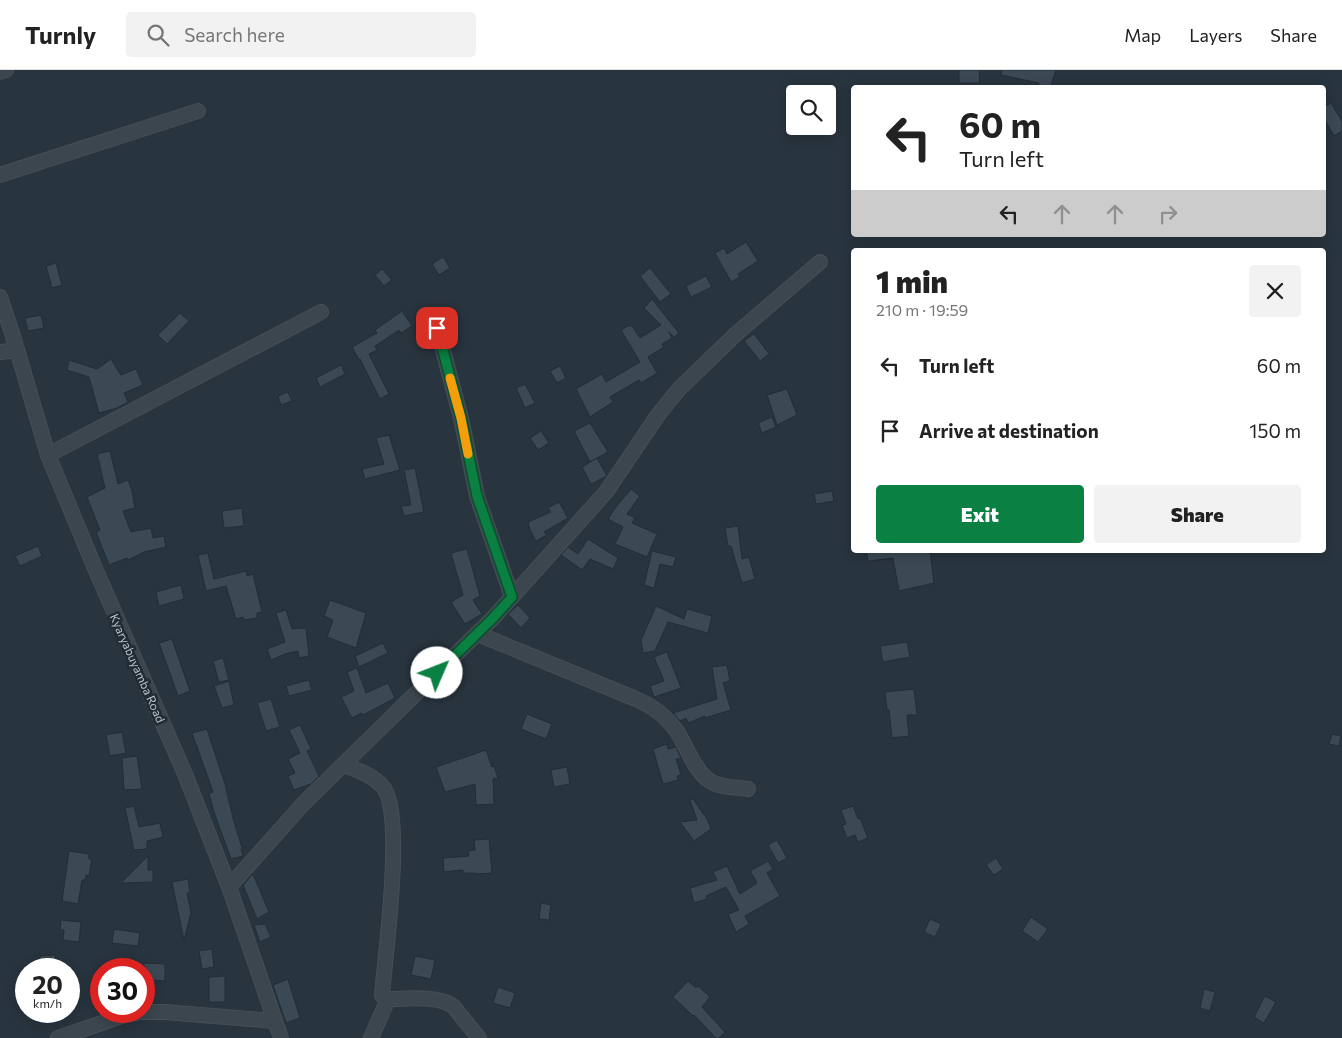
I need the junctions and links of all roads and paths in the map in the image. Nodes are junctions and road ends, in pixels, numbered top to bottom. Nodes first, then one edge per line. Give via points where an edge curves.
1 (6, 70) edge
2 (0, 72) edge
3 (198, 111) dead end
4 (0, 175) edge
5 (820, 262) dead end
6 (0, 297) edge
7 (321, 312) dead end
8 (437, 328) dead end
9 (18, 350) junction
10 (0, 352) edge
11 (48, 455) junction
12 (512, 597) junction
13 (478, 634) junction
14 (343, 765) junction
15 (748, 789) dead end
16 (229, 887) junction
17 (388, 999) junction
18 (275, 1021) junction
19 (58, 1038) edge
20 (281, 1038) edge
21 (372, 1038) edge
22 (479, 1038) edge

1 - 2 street
3 - 4 street
5 - 12 street via 736,334 679,389 606,492
6 - 9 street, Kyaryabuyamba Road
7 - 11 street
8 - 12 street via 461,418 477,496
9 - 10 street
9 - 11 street, Kyaryabuyamba Road
11 - 16 street, Kyaryabuyamba Road via 185,774
12 - 13 street
13 - 14 street
13 - 15 street via 649,705 675,730 702,775 721,786
14 - 16 street via 304,803
14 - 17 street via 363,772 383,787 392,813 392,902 382,995
16 - 18 street, Kyaryabuyamba Road
17 - 21 street
17 - 22 street via 448,1003
18 - 19 street via 140,1012
18 - 20 street, Kyaryabuyamba Road

